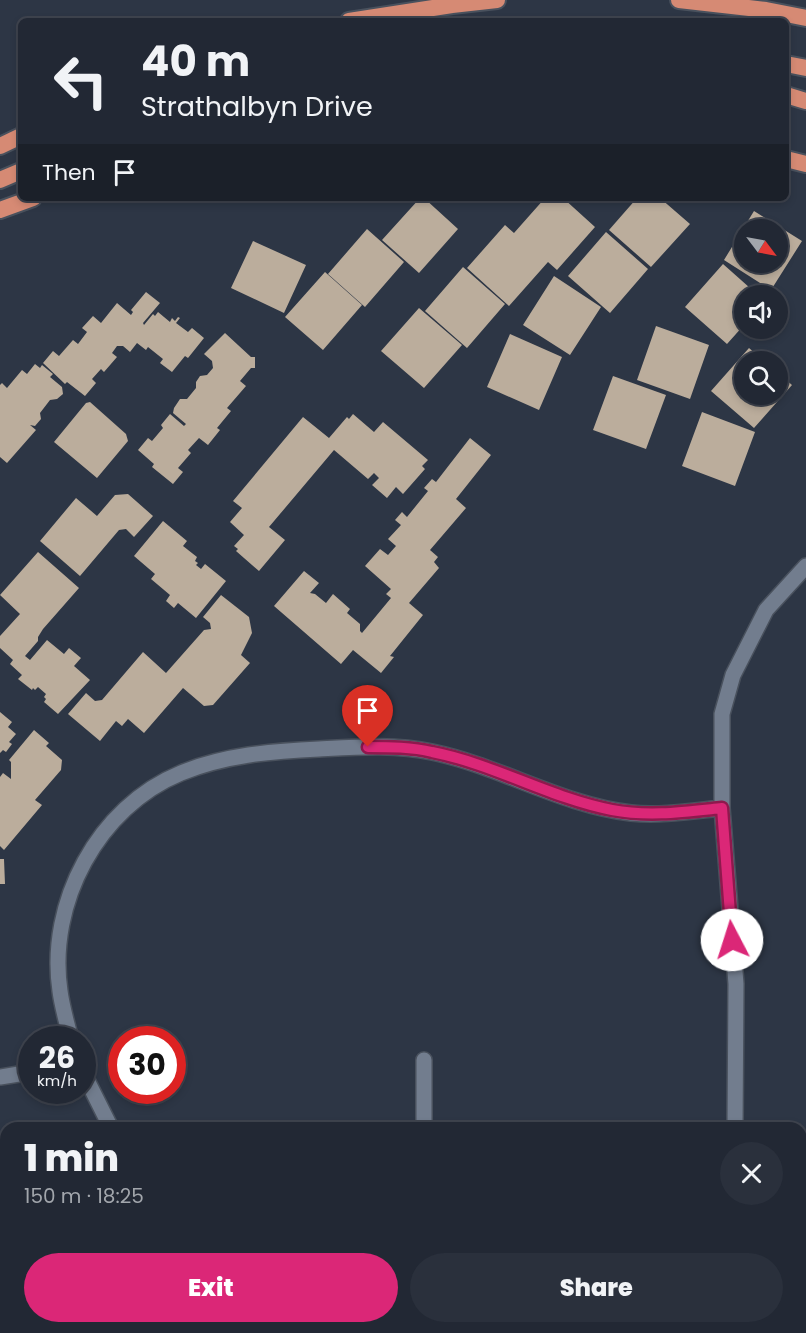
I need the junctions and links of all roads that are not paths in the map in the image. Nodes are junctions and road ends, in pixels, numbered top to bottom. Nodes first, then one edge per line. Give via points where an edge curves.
1 (497, 0) edge
2 (679, 0) edge
3 (368, 18) edge
4 (806, 18) edge
5 (789, 65) edge
6 (806, 68) edge
7 (789, 96) edge
8 (806, 101) edge
9 (18, 137) edge
10 (0, 146) edge
11 (789, 160) edge
12 (806, 164) edge
13 (18, 172) edge
14 (0, 180) edge
15 (25, 201) edge
16 (0, 210) edge
17 (806, 566) edge
18 (722, 808) junction
19 (68, 1026) edge
20 (424, 1060) dead end
21 (18, 1074) edge
22 (0, 1077) edge
23 (96, 1098) edge
24 (108, 1122) edge
25 (424, 1122) edge
26 (735, 1122) edge

1 - 3 highway
2 - 4 highway
5 - 6 highway
7 - 8 highway
9 - 10 highway
11 - 12 highway
13 - 14 highway
15 - 16 highway
17 - 18 street via 766,610 733,675 722,714
18 - 19 street via 658,814 609,809 432,752 388,747 246,755 207,763 179,773 132,802 112,821 78,873 59,945 60,990
18 - 26 street via 736,984
20 - 25 street
21 - 22 street
23 - 24 street

